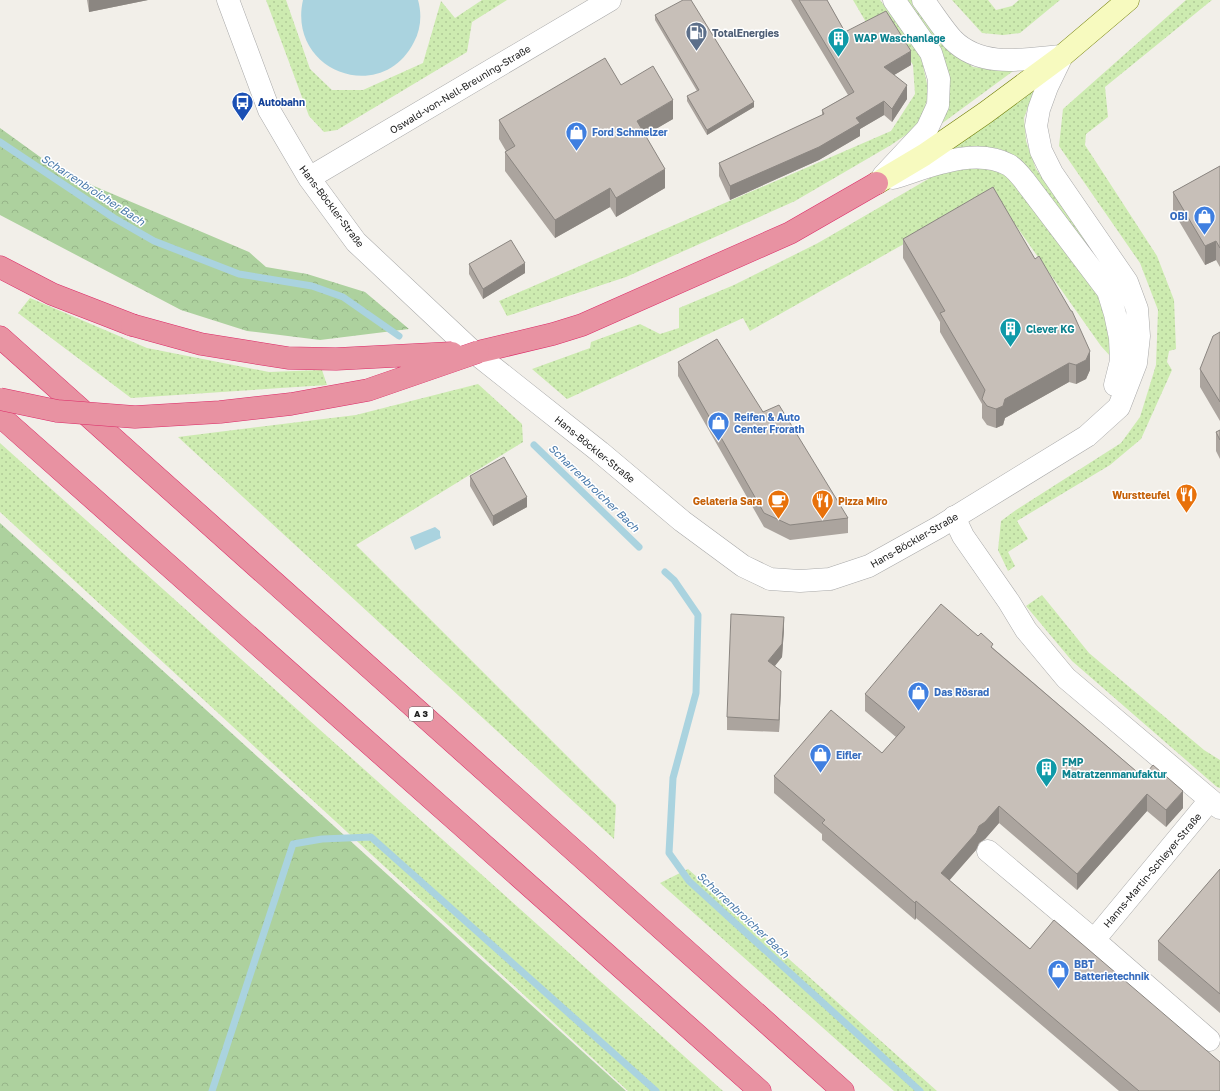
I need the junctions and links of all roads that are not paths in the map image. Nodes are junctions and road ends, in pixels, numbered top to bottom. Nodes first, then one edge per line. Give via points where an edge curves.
1 (228, 0) edge
2 (610, 0) edge
3 (894, 0) edge
4 (923, 0) edge
5 (1128, 0) edge
6 (1062, 56) junction
7 (309, 178) junction
8 (877, 183) junction
9 (0, 267) edge
10 (0, 337) edge
11 (478, 352) junction
12 (0, 398) edge
13 (0, 416) edge
14 (1101, 424) junction
15 (954, 517) junction
16 (1215, 804) edge
17 (988, 851) dead end
18 (1094, 940) junction
19 (1209, 1040) dead end
20 (760, 1091) edge
21 (843, 1091) edge

1 - 7 street, Hans-Böckler-Straße via 269,110
2 - 7 street, Oswald-von-Nell-Breuning-Straße
3 - 8 street via 931,53 939,79 938,105 927,129
4 - 6 street via 953,40 967,50 987,58 1011,60
5 - 6 main road
6 - 8 main road via 924,155
6 - 14 street, Hans-Böckler-Straße via 1039,109 1036,126 1041,151 1052,174 1127,282 1137,309 1139,336 1136,362 1119,407
7 - 15 street, Hans-Böckler-Straße via 356,242 470,349 682,521 743,566 770,579 830,579 869,566
8 - 11 highway via 790,233 582,325
8 - 14 street via 962,157 988,158 1009,165 1024,180 1108,291 1120,338 1121,361
9 - 11 highway, bridge via 52,294 132,326 201,344 288,358 336,360
10 - 21 highway, A 3
11 - 12 highway, bridge via 368,390 291,404 220,412 135,417 57,411
13 - 20 highway
14 - 15 street, Hans-Böckler-Straße via 1087,436
15 - 16 street, Hanns-Martin-Schleyer-Straße via 963,536 1026,630 1066,678
16 - 18 street, Hanns-Martin-Schleyer-Straße
17 - 18 street
18 - 19 street

